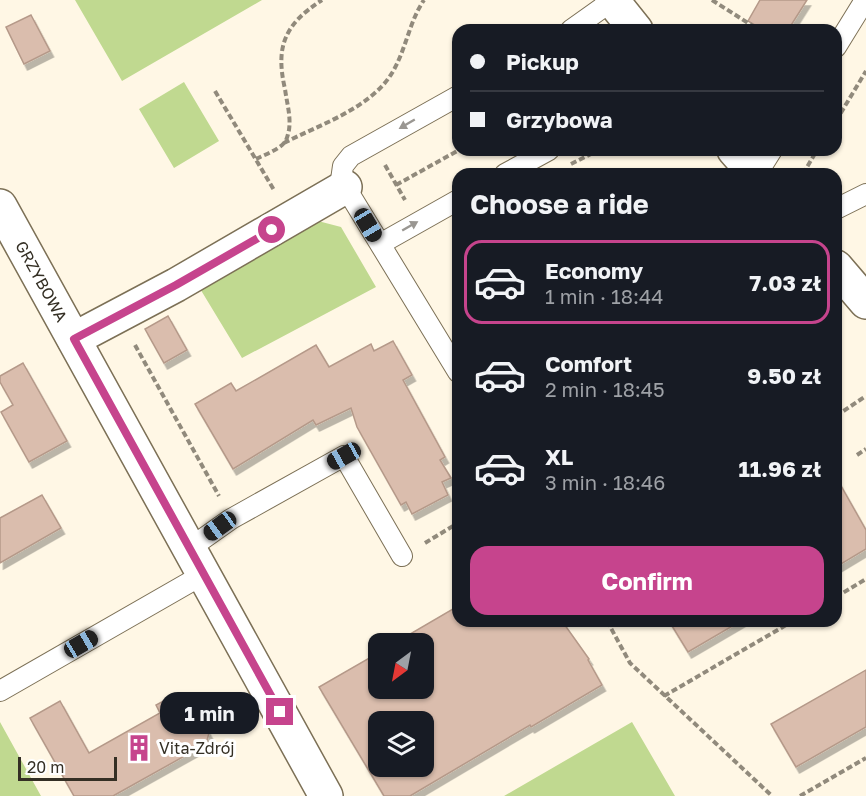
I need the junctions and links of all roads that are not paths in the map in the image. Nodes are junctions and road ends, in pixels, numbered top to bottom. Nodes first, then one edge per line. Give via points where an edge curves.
1 (612, 0) edge
2 (865, 0) edge
3 (579, 24) edge
4 (631, 24) edge
5 (842, 37) edge
6 (452, 99) edge
7 (538, 156) edge
8 (740, 156) edge
9 (516, 168) edge
10 (751, 168) edge
11 (345, 188) junction
12 (866, 194) edge
13 (452, 203) edge
14 (0, 206) edge
15 (842, 206) edge
16 (380, 244) junction
17 (842, 274) edge
18 (866, 302) edge
19 (74, 339) junction
20 (452, 362) edge
21 (402, 556) dead end
22 (197, 561) junction
23 (0, 691) edge
24 (326, 796) edge

1 - 3 lane
1 - 4 street
2 - 5 lane
6 -> 11 lane via 346,161 341,173
7 - 9 lane
8 - 10 street
11 - 16 lane
11 - 19 street
12 - 15 lane
16 -> 13 lane
14 - 19 street, GRZYBOWA
16 - 20 lane
17 - 18 street
19 - 22 street, GRZYBOWA
21 - 22 lane via 344,456 231,519
22 - 23 lane
22 - 24 street, GRZYBOWA

